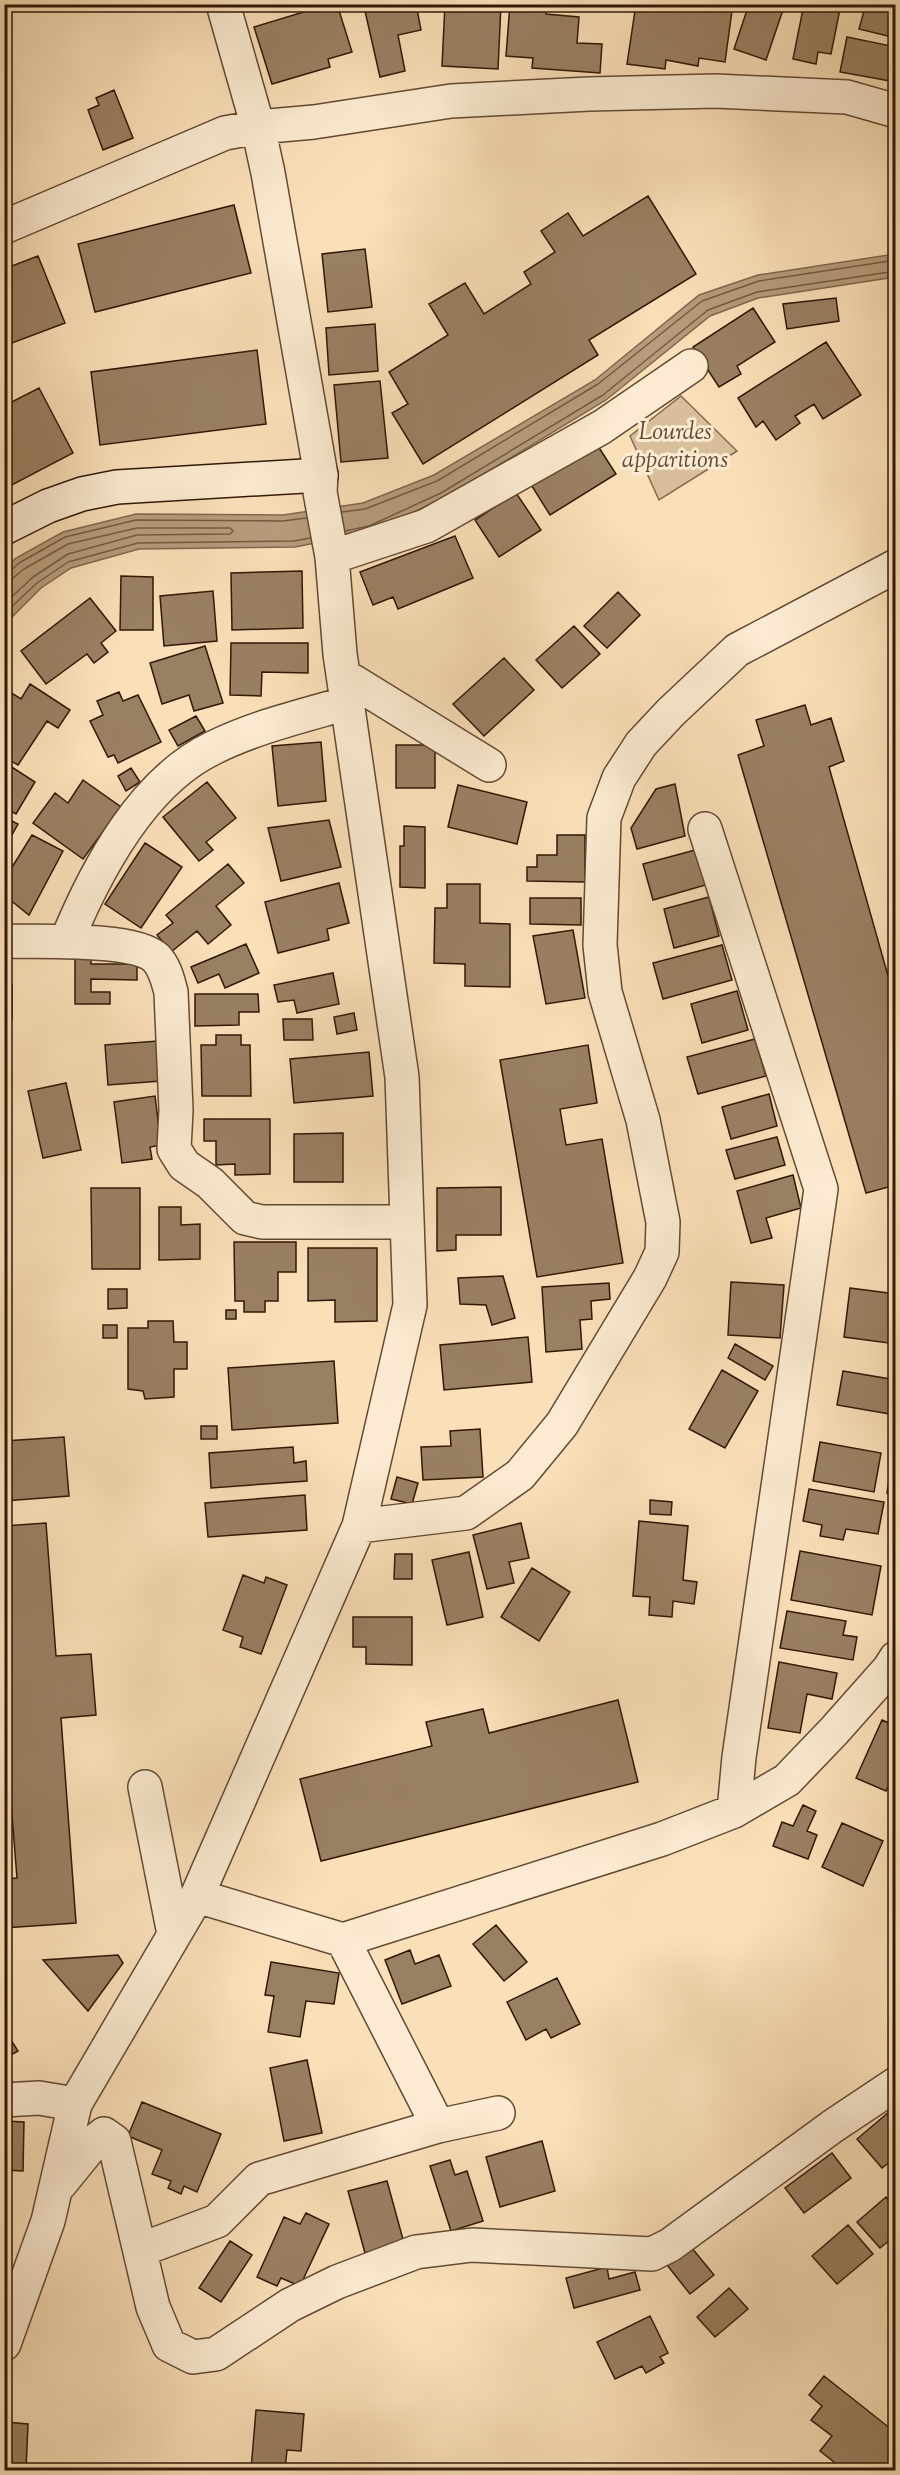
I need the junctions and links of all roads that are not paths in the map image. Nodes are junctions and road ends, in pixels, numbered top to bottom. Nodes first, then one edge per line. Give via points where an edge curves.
1 (223, 4) edge
2 (896, 111) edge
3 (258, 127) junction
4 (4, 227) edge
5 (691, 366) dead end
6 (321, 484) junction
7 (4, 528) edge
8 (332, 557) junction
9 (896, 566) edge
10 (345, 689) junction
11 (489, 765) dead end
12 (705, 829) dead end
13 (67, 940) junction
14 (4, 941) edge
15 (407, 1222) junction
16 (359, 1526) junction
17 (896, 1658) edge
18 (145, 1787) dead end
19 (734, 1811) junction
20 (197, 1896) junction
21 (174, 1935) junction
22 (343, 1940) junction
23 (896, 2084) edge
24 (4, 2100) edge
25 (75, 2104) junction
26 (498, 2113) dead end
27 (438, 2126) junction
28 (55, 2190) junction
29 (140, 2250) junction
30 (4, 2344) edge

1 - 3 street
2 - 3 street via 847,97 715,91 607,93 451,101
3 - 4 street via 225,133
3 - 6 street
5 - 8 street via 602,427 426,526
6 - 7 street via 117,487 48,506
6 - 8 street
8 - 10 street
9 - 16 street via 737,650 641,744 619,778 604,818 600,945 604,993 643,1120 663,1222 662,1252 562,1424 520,1475 466,1513
10 - 11 street
10 - 13 street via 212,748 179,768 126,829 87,893
10 - 15 street via 402,1077
12 - 19 street via 821,1189
13 - 14 street
13 - 15 street via 148,952 162,966 171,993 174,1149 184,1166 210,1183 245,1218 262,1222
15 - 16 street via 410,1305
16 - 20 street
17 - 19 street via 786,1780
18 - 21 street
19 - 22 street via 662,1839
20 - 21 street
20 - 22 street
21 - 25 street
22 - 27 street
23 - 29 street via 652,2254 472,2245 416,2252 290,2305 216,2354 193,2358 170,2345 153,2307
24 - 25 street via 39,2098
25 - 28 street
26 - 27 street
27 - 29 street via 259,2179 217,2221
28 - 29 street via 95,2141 104,2134 114,2141
28 - 30 street via 48,2221

